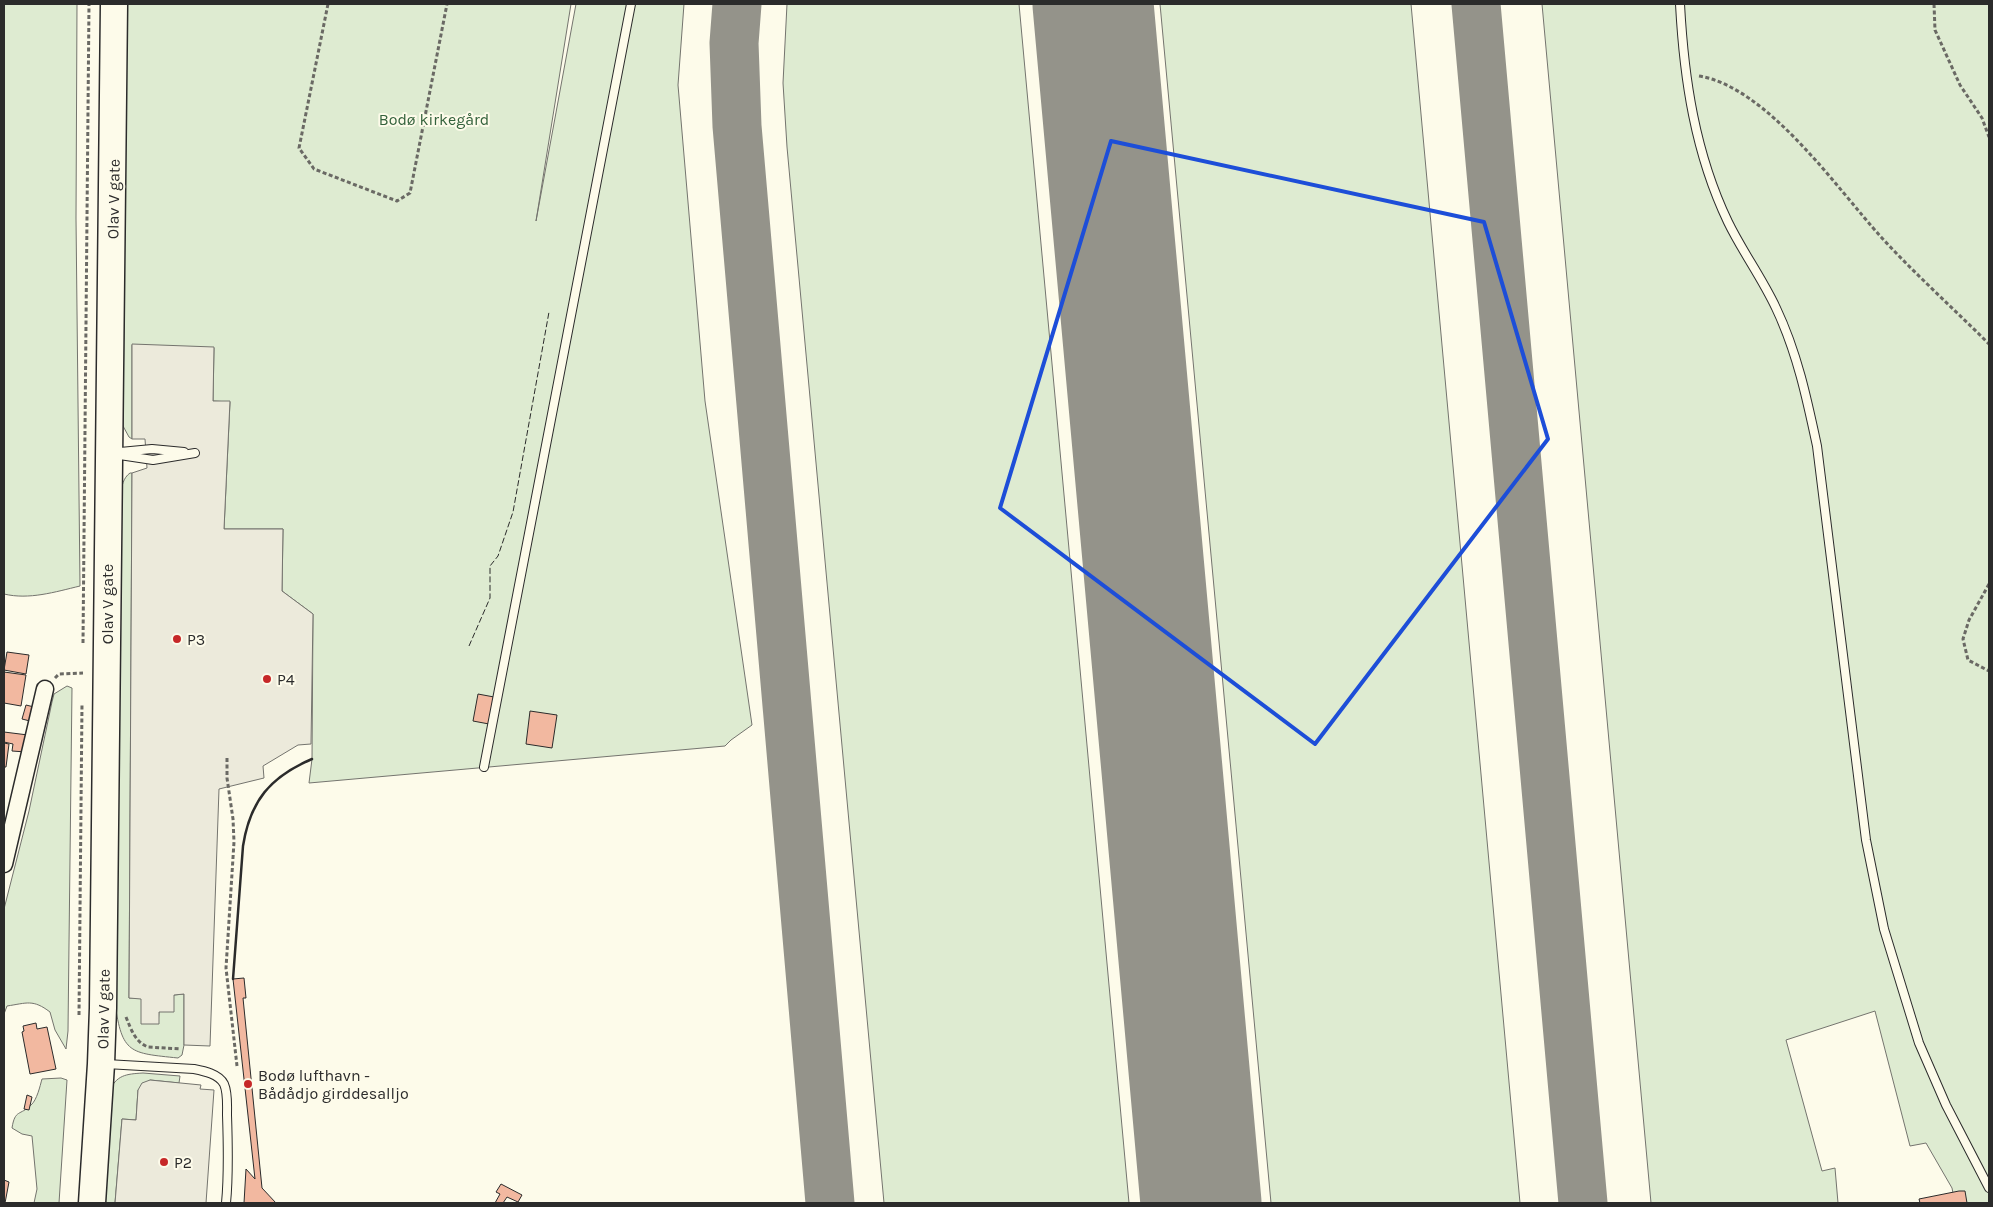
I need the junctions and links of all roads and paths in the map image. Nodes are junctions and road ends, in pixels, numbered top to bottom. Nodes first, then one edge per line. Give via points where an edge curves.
1 (89, 4) edge
2 (114, 4) edge
3 (328, 4) edge
4 (447, 4) edge
5 (631, 4) edge
6 (1680, 4) edge
7 (1934, 4) edge
8 (1686, 74) junction
9 (1989, 137) edge
10 (1989, 344) edge
11 (108, 454) junction
12 (1989, 584) edge
13 (83, 643) dead end
14 (83, 663) dead end
15 (1989, 672) edge
16 (83, 673) junction
17 (83, 683) dead end
18 (44, 688) joint
19 (82, 702) dead end
20 (227, 758) dead end
21 (484, 767) dead end
22 (4, 864) edge
23 (124, 1014) dead end
24 (79, 1017) dead end
25 (181, 1049) dead end
26 (102, 1064) junction
27 (237, 1066) dead end
28 (1989, 1188) edge
29 (92, 1203) edge
30 (226, 1203) edge

1 - 13 path
2 - 11 highway, Olav V gate
3 - 4 path via 299,148 314,169 397,201 410,193
5 - 21 lane
6 - 8 lane
7 - 9 path via 1935,30
8 - 10 path via 1711,78 1761,107 1796,138 1882,238
8 - 28 lane via 1696,135 1711,179 1728,222 1777,309 1806,392 1817,446 1866,840 1884,929 1919,1043 1946,1105
11 - 11 lane via 153,460 196,453 152,449
11 - 26 highway, Olav V gate
12 - 15 path via 1969,620 1963,639 1968,660
14 - 16 path
16 - 17 path
16 - 18 path via 59,674
18 - 22 street
19 - 24 path
20 - 27 path via 234,842 226,968
23 - 25 path via 142,1045
26 - 29 highway, Olav V gate
26 - 30 lane via 194,1069 212,1075 223,1084 229,1168

